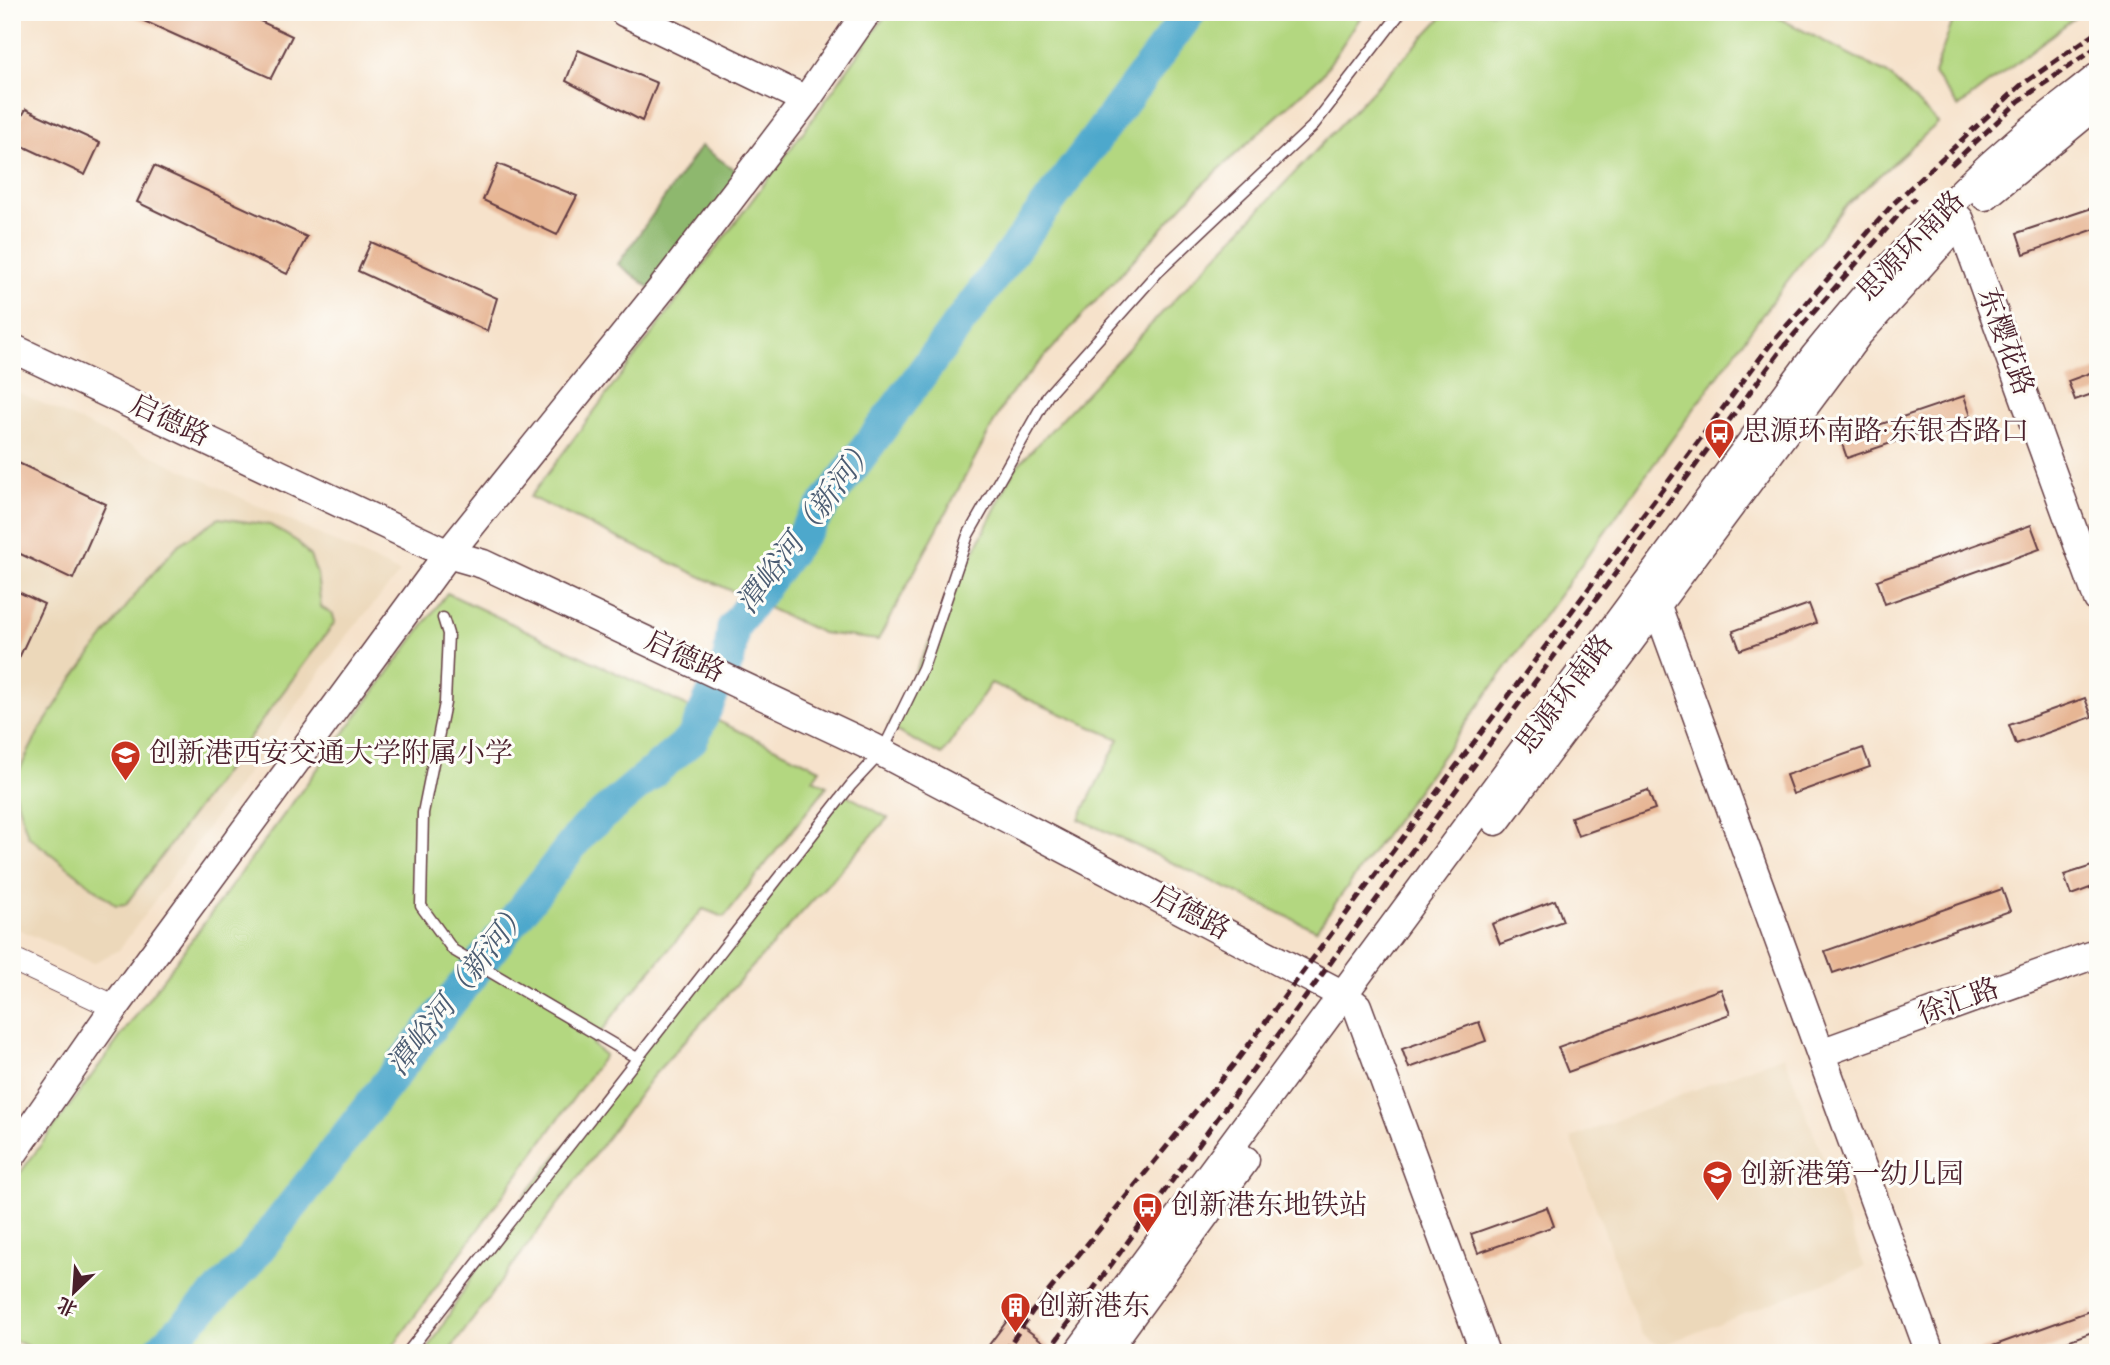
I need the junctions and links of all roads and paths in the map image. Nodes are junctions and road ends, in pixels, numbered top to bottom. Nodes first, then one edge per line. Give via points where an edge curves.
1 (624, 12) edge
2 (867, 12) edge
3 (1401, 12) edge
4 (2098, 78) edge
5 (806, 100) junction
6 (2098, 103) edge
7 (1954, 214) junction
8 (12, 348) edge
9 (448, 554) junction
10 (2098, 599) edge
11 (1649, 600) junction
12 (443, 618) dead end
13 (877, 749) junction
14 (2098, 953) edge
15 (12, 959) edge
16 (1350, 1001) junction
17 (115, 1007) junction
18 (1821, 1053) junction
19 (637, 1058) junction
20 (12, 1155) edge
21 (407, 1353) edge
22 (1078, 1353) edge
23 (1104, 1353) edge
24 (1485, 1353) edge
25 (1930, 1353) edge

1 - 5 street
2 - 5 street
3 - 13 lane via 1312,127 1158,272 1048,395 968,535 923,668
4 - 7 street, 思源环南路 via 2017,142
5 - 9 street via 663,287
6 - 7 street, 思源环南路
7 - 10 street, 东樱花路
7 - 11 street, 思源环南路 via 1861,300 1815,356
8 - 9 street, 启德路
9 - 13 street, 启德路 via 483,564
9 - 17 street
11 - 16 street, 思源环南路
11 - 18 street
12 - 19 lane via 448,634 445,703 423,813 421,906 453,950
13 - 16 street, 启德路
13 - 19 lane
14 - 18 street, 徐汇路
15 - 17 street
16 - 22 street, 思源环南路
16 - 23 street, 思源环南路
16 - 24 street
17 - 20 street
18 - 25 street
19 - 21 lane

